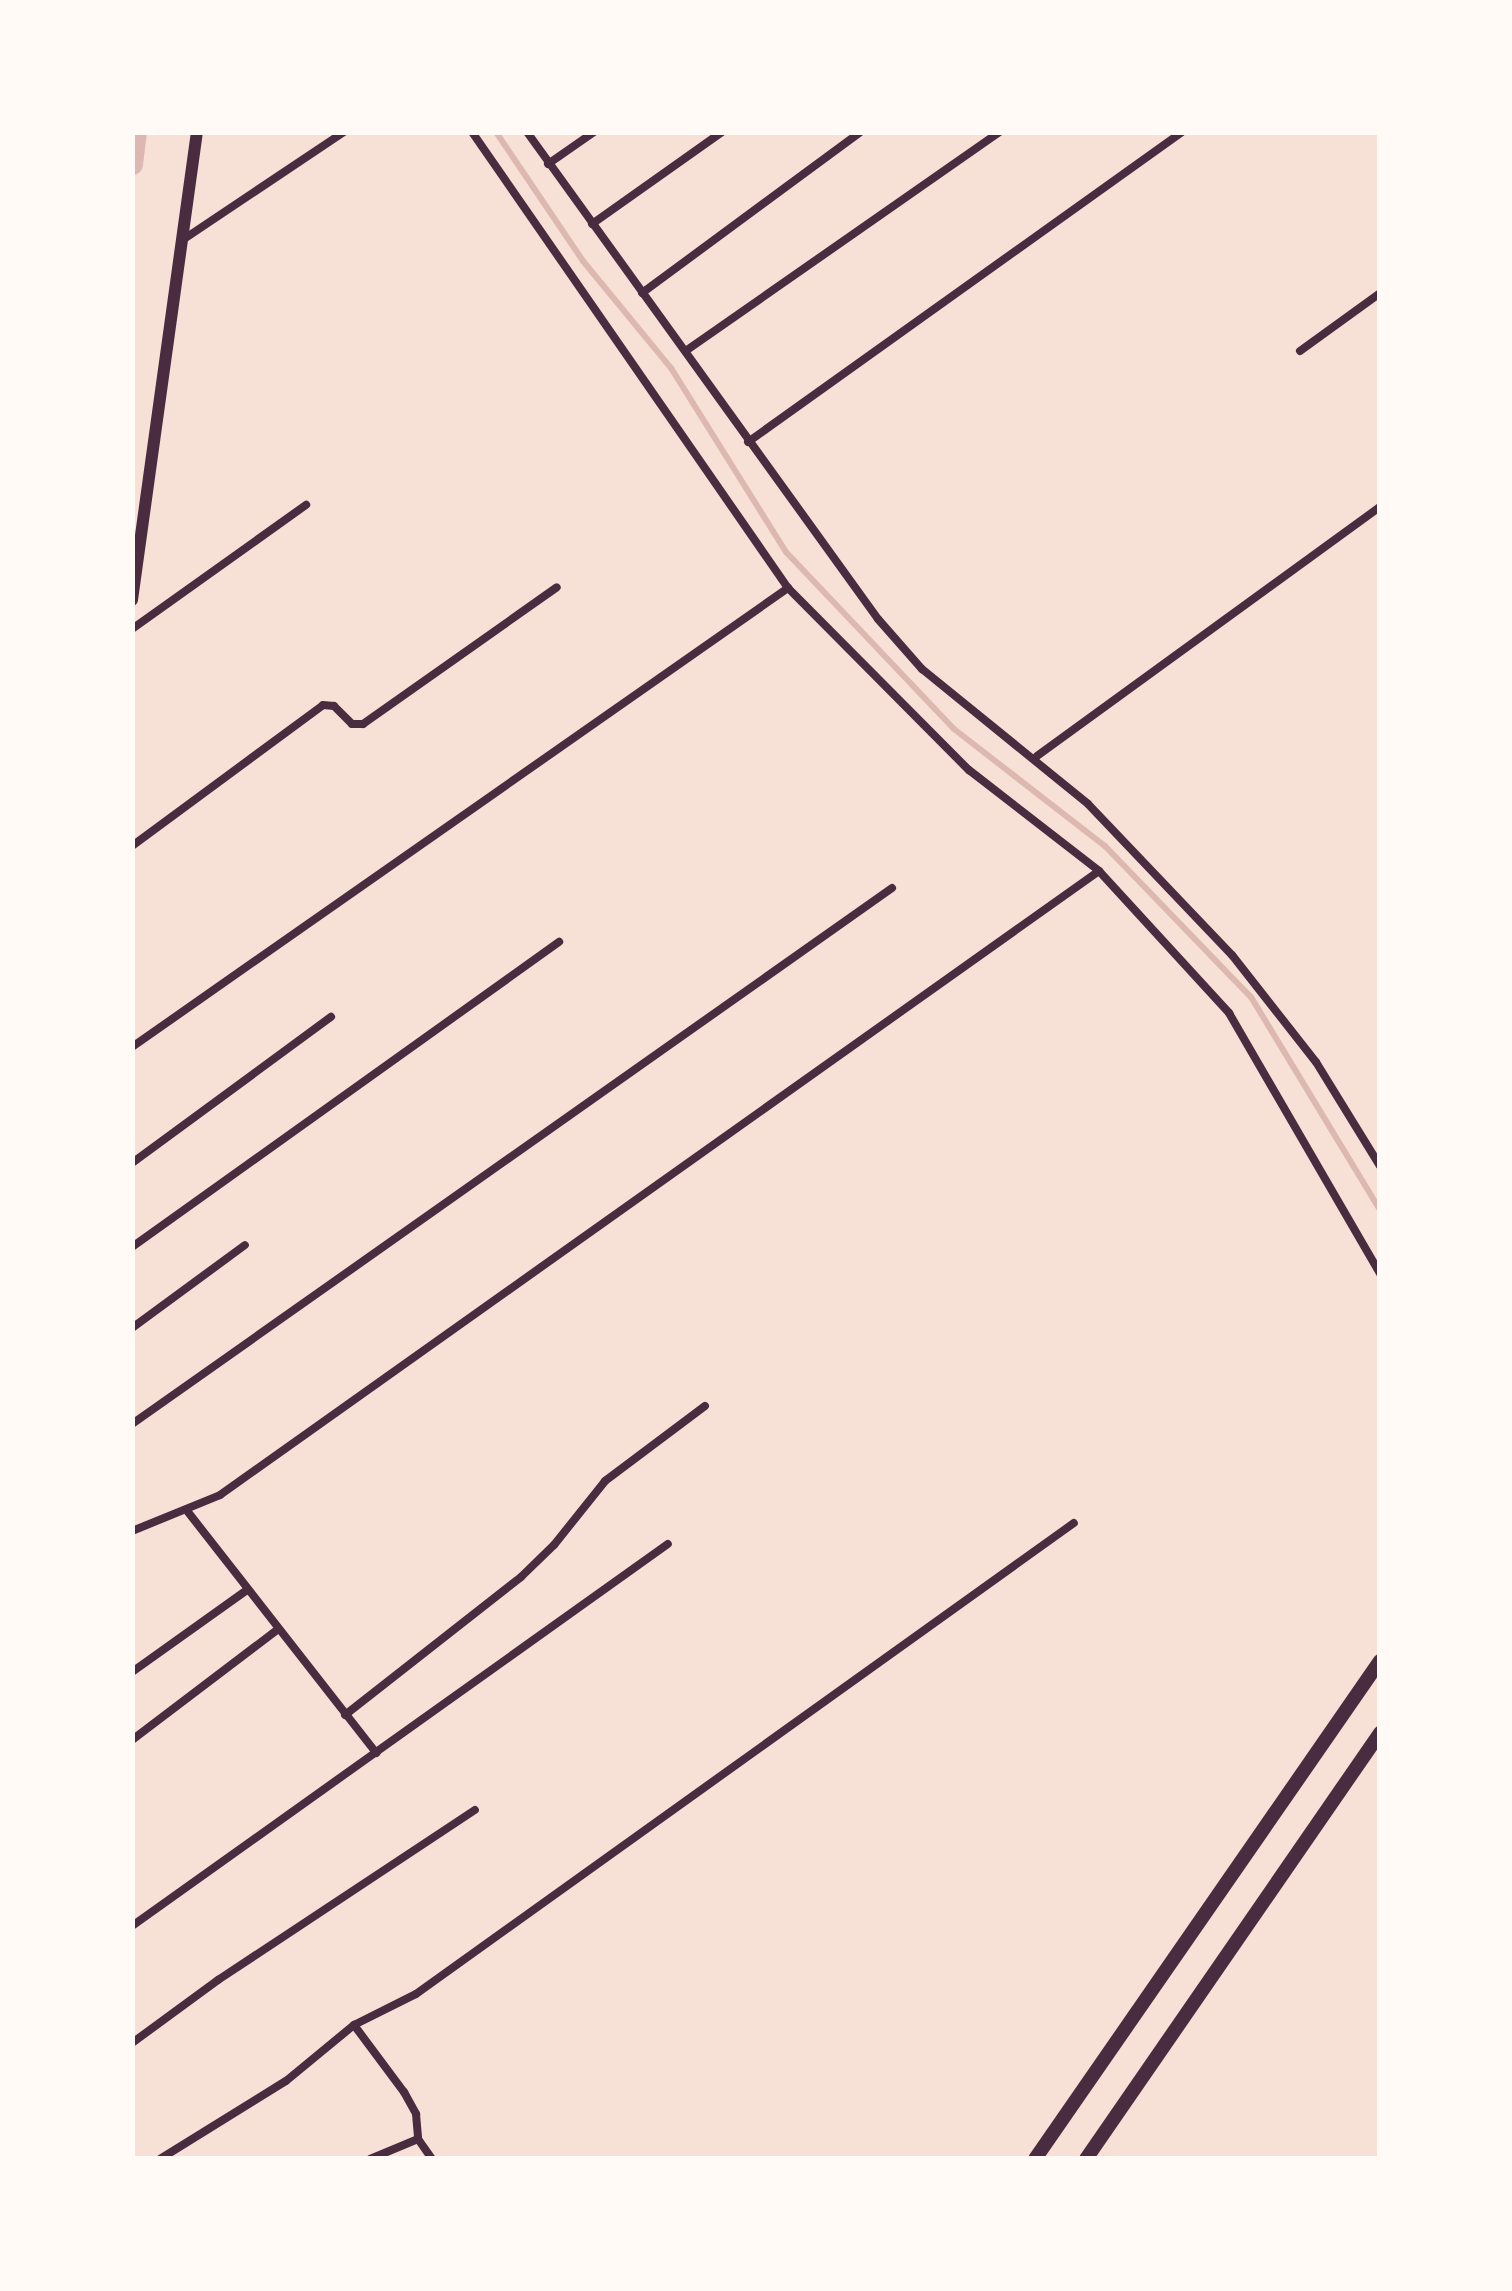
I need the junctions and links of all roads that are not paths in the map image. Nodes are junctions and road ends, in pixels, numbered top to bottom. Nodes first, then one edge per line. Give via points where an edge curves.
1 (197, 132) edge
2 (344, 132) edge
3 (472, 132) edge
4 (527, 132) edge
5 (594, 132) edge
6 (722, 132) edge
7 (860, 132) edge
8 (999, 132) edge
9 (1182, 132) edge
10 (548, 164) junction
11 (592, 224) junction
12 (181, 241) junction
13 (1380, 292) edge
14 (642, 293) junction
15 (687, 350) junction
16 (1300, 351) dead end
17 (748, 442) junction
18 (306, 505) dead end
19 (1380, 507) edge
20 (557, 587) dead end
21 (788, 588) junction
22 (132, 600) edge
23 (132, 629) edge
24 (1036, 757) junction
25 (132, 846) edge
26 (1099, 871) junction
27 (892, 888) dead end
28 (559, 942) dead end
29 (331, 1017) dead end
30 (132, 1047) edge
31 (132, 1163) edge
32 (1380, 1166) edge
33 (245, 1245) dead end
34 (132, 1246) edge
35 (1380, 1274) edge
36 (132, 1328) edge
37 (705, 1406) dead end
38 (132, 1424) edge
39 (188, 1512) junction
40 (1074, 1523) dead end
41 (132, 1531) edge
42 (668, 1544) dead end
43 (247, 1591) junction
44 (277, 1630) junction
45 (1380, 1661) edge
46 (132, 1672) edge
47 (345, 1715) junction
48 (1380, 1733) edge
49 (132, 1740) edge
50 (376, 1754) junction
51 (475, 1810) dead end
52 (132, 1926) edge
53 (355, 2025) junction
54 (132, 2043) edge
55 (418, 2139) junction
56 (160, 2159) edge
57 (370, 2159) edge
58 (432, 2159) edge
59 (1035, 2159) edge
60 (1086, 2159) edge

1 - 12 main road
2 - 12 street
3 - 21 street
4 - 10 street
5 - 10 street
6 - 11 street
7 - 14 street
8 - 15 street
9 - 17 street
10 - 11 street
11 - 14 street
12 - 22 main road
13 - 16 street
14 - 15 street
15 - 17 street
17 - 24 street via 922,669
18 - 23 street
19 - 24 street
20 - 25 street via 363,724 323,705
21 - 26 street via 969,770
21 - 30 street
24 - 32 street via 1138,854 1276,1007
26 - 35 street via 1240,1028
26 - 39 street
27 - 38 street
28 - 34 street
29 - 31 street
33 - 36 street
37 - 47 street via 605,1480 554,1545 486,1606
39 - 41 street
39 - 43 street
40 - 53 street via 416,1994
42 - 50 street
43 - 44 street
43 - 46 street
44 - 47 street
44 - 49 street
45 - 59 highway
47 - 50 street
48 - 60 highway
50 - 52 street
51 - 54 street
53 - 55 street via 404,2092
53 - 56 street via 286,2080
55 - 57 street
55 - 58 street

